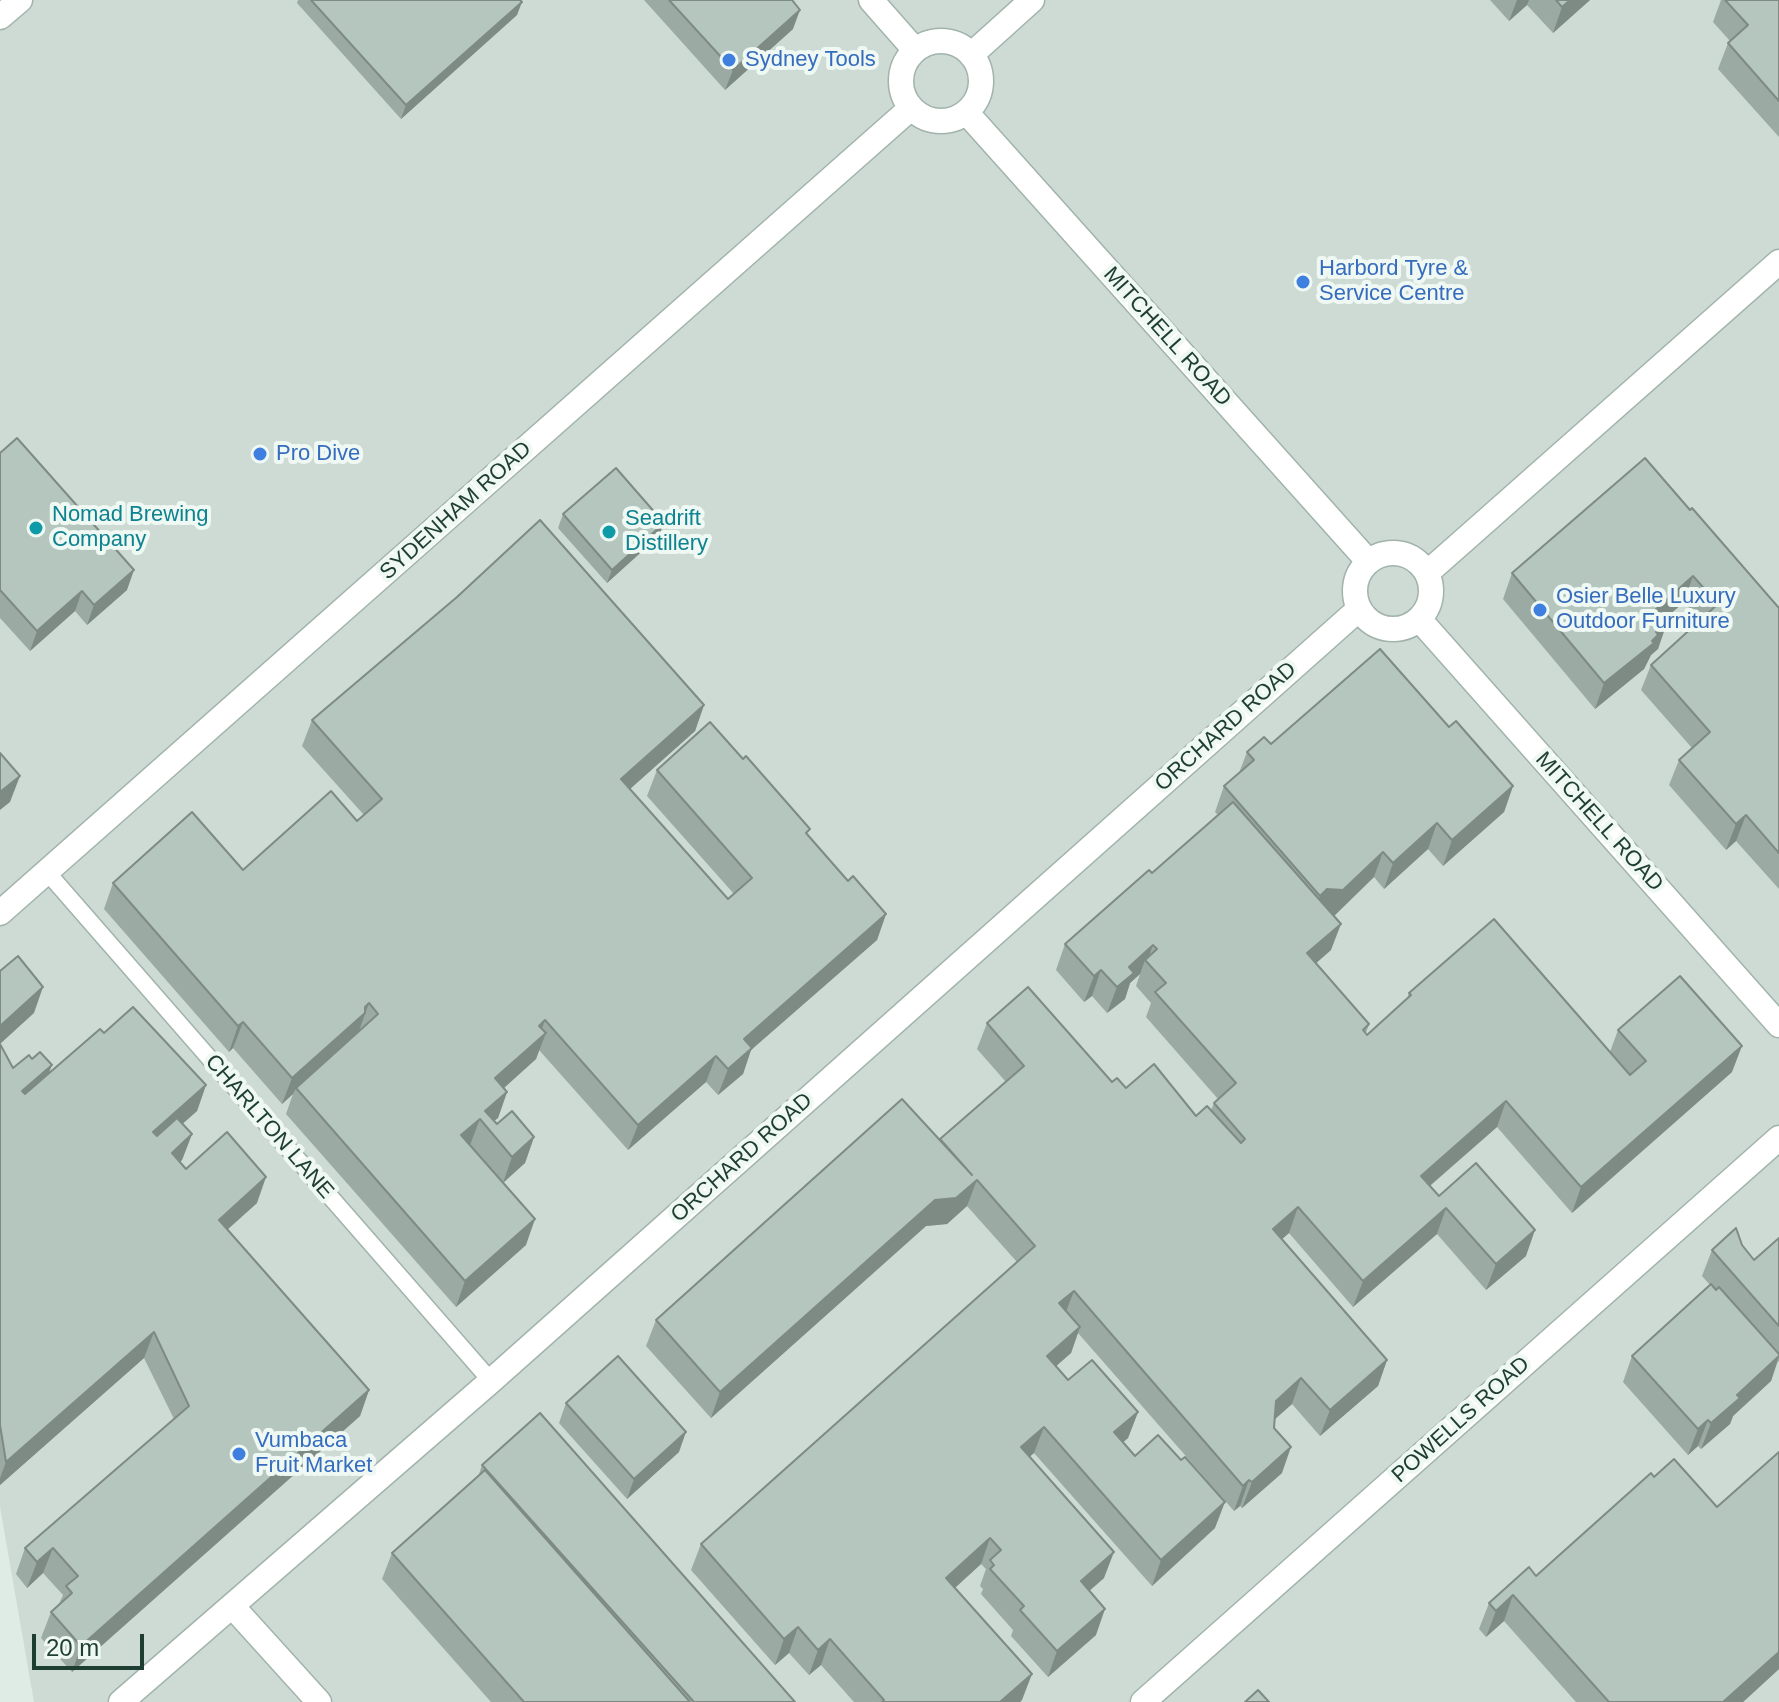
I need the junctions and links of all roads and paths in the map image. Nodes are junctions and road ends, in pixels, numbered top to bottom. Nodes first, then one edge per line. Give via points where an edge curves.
1 (20, 0) edge
2 (871, 0) edge
3 (1032, 0) edge
4 (0, 17) edge
5 (915, 50) junction
6 (971, 55) junction
7 (911, 108) junction
8 (966, 112) junction
9 (1779, 262) edge
10 (1368, 561) junction
11 (1427, 573) junction
12 (1359, 609) junction
13 (1419, 619) junction
14 (47, 872) junction
15 (0, 913) edge
16 (1779, 1025) edge
17 (1779, 1138) edge
18 (491, 1381) junction
19 (233, 1607) junction
20 (121, 1702) edge
21 (319, 1702) edge
22 (1143, 1702) edge

1 - 4 street
2 - 5 street
3 - 6 street
5 - 6 street via 947,41
5 - 7 street via 901,80
6 - 8 street via 981,82
7 - 8 street via 939,122
7 - 14 street, SYDENHAM ROAD
8 - 10 street, MITCHELL ROAD
9 - 11 street
10 - 11 street via 1401,553
10 - 12 street via 1355,584
11 - 13 street via 1431,597
12 - 13 street via 1387,629
12 - 18 street, ORCHARD ROAD
13 - 16 street, MITCHELL ROAD
14 - 15 street, SYDENHAM ROAD
14 - 18 lane, CHARLTON LANE
17 - 22 street, POWELLS ROAD
18 - 19 street, ORCHARD ROAD
19 - 20 street, ORCHARD ROAD
19 - 21 street

